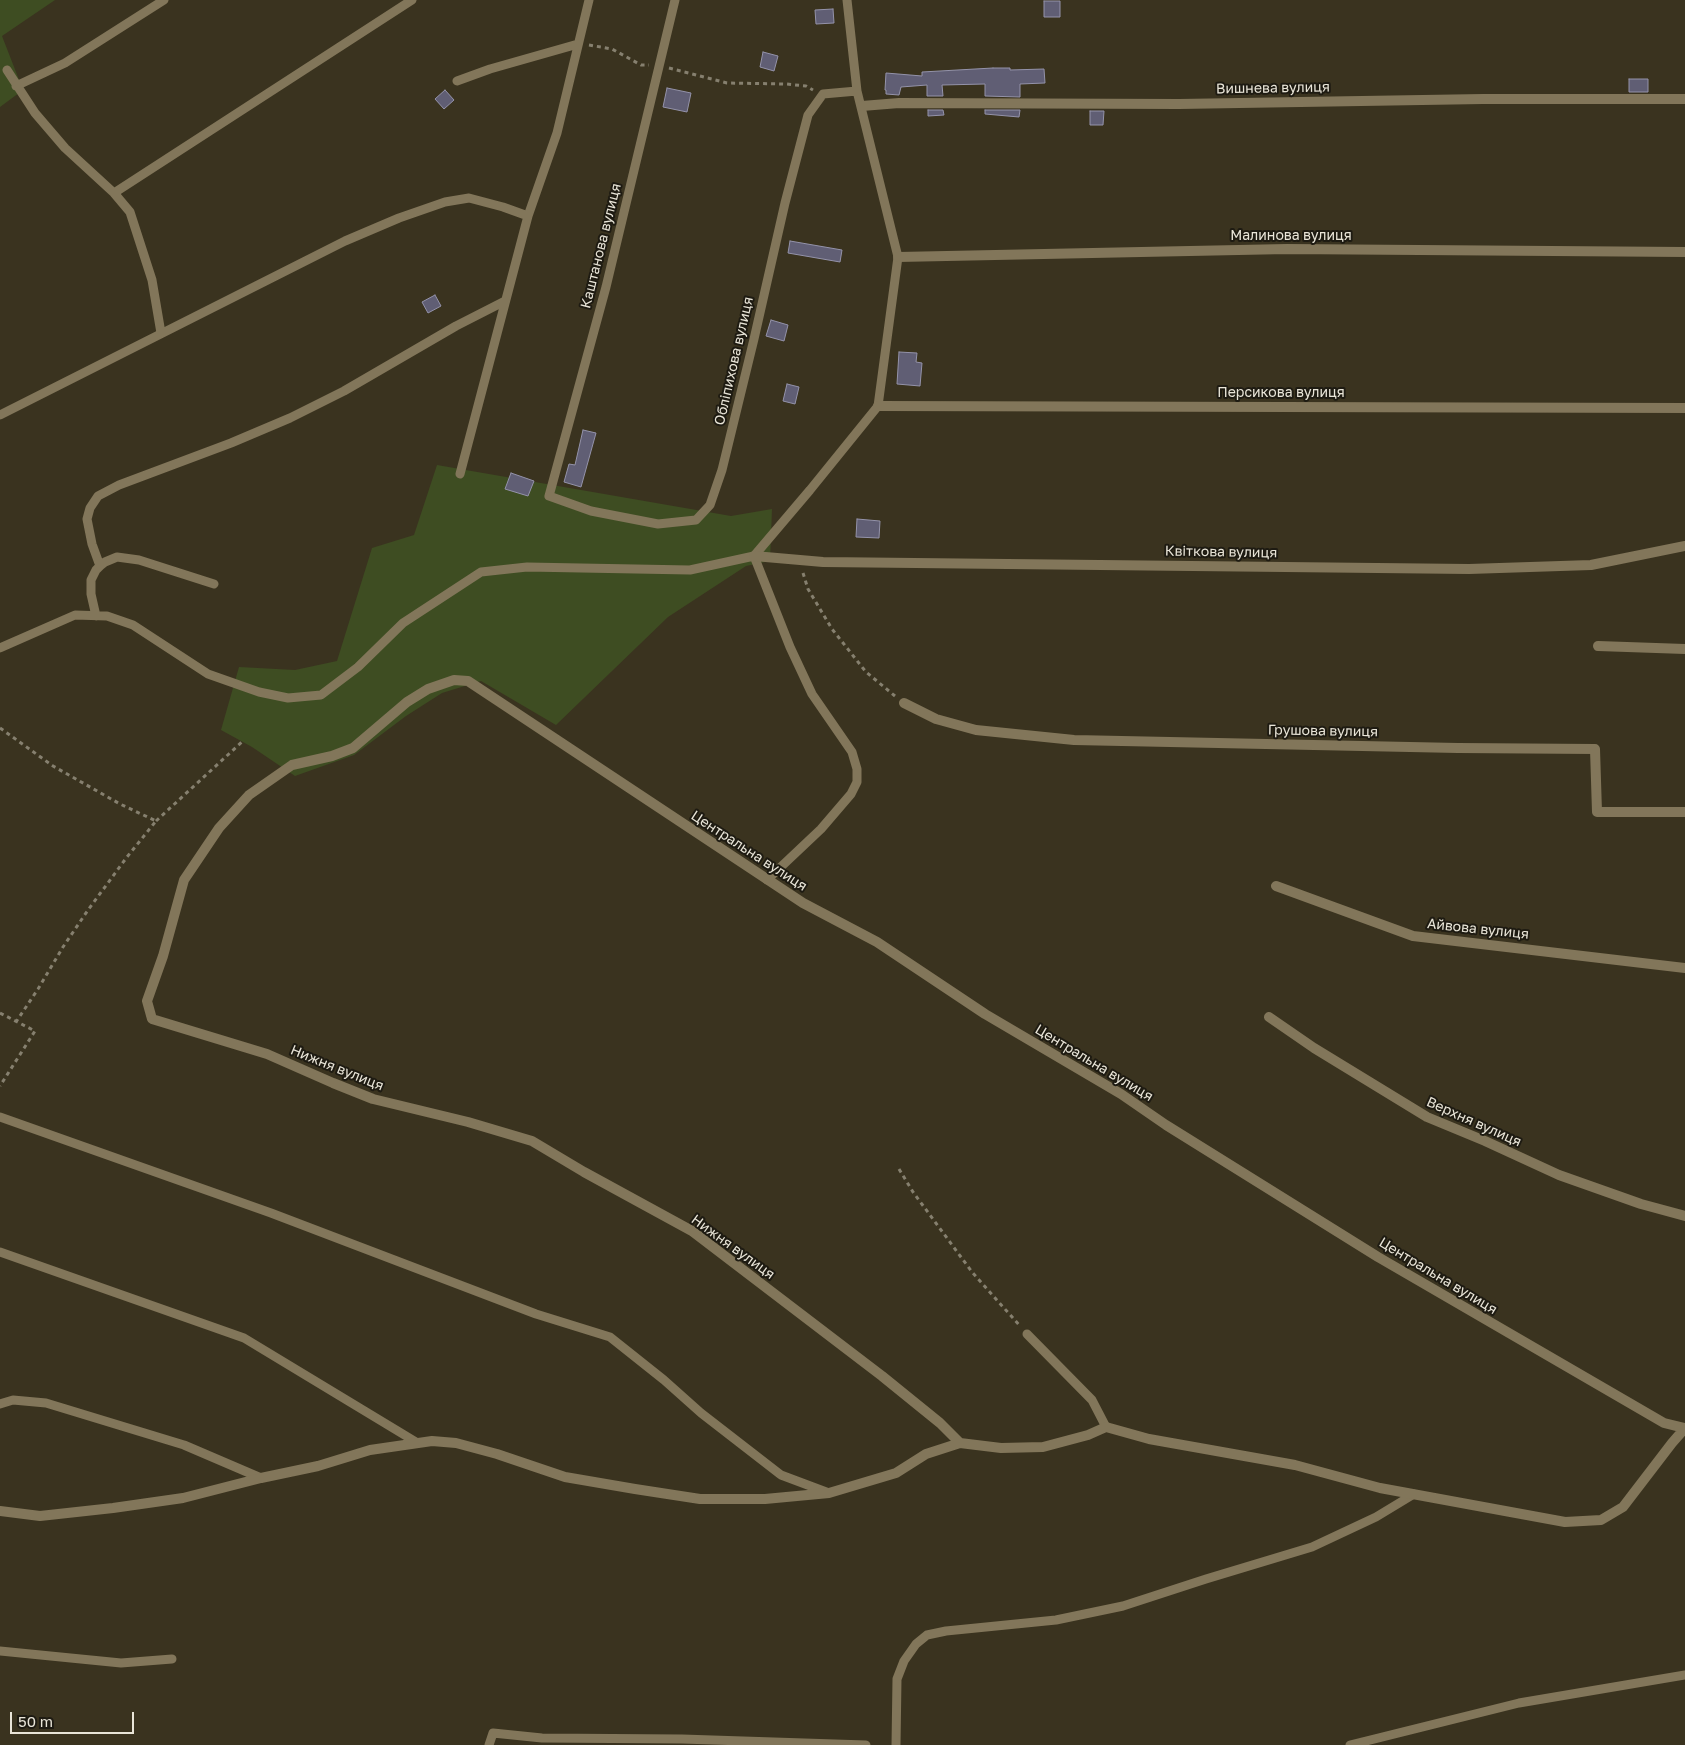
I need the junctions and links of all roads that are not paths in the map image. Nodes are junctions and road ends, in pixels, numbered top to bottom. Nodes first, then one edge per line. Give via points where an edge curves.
1 (164, 0) edge
2 (412, 0) edge
3 (589, 0) edge
4 (675, 0) edge
5 (847, 0) edge
6 (578, 44) junction
7 (6, 70) dead end
8 (457, 82) dead end
9 (16, 86) junction
10 (857, 91) junction
11 (1685, 99) edge
12 (862, 106) junction
13 (114, 193) junction
14 (528, 216) junction
15 (1685, 252) edge
16 (898, 258) junction
17 (506, 301) junction
18 (161, 334) junction
19 (878, 406) junction
20 (1685, 408) edge
21 (0, 415) edge
22 (460, 474) dead end
23 (549, 496) joint
24 (1685, 546) edge
25 (754, 556) junction
26 (100, 566) junction
27 (214, 584) dead end
28 (96, 616) junction
29 (1598, 646) dead end
30 (0, 648) edge
31 (1685, 648) edge
32 (500, 703) joint
33 (904, 703) road end
34 (1685, 812) edge
35 (767, 880) junction
36 (1276, 886) dead end
37 (1685, 968) edge
38 (1269, 1017) dead end
39 (0, 1117) edge
40 (1685, 1216) edge
41 (0, 1252) edge
42 (1027, 1334) road end
43 (0, 1404) edge
44 (1106, 1427) junction
45 (1684, 1428) edge
46 (416, 1442) junction
47 (960, 1443) junction
48 (261, 1478) junction
49 (829, 1493) junction
50 (1414, 1494) junction
51 (0, 1511) edge
52 (0, 1651) edge
53 (172, 1659) dead end
54 (1685, 1675) edge
55 (489, 1745) edge
56 (866, 1745) edge
57 (896, 1745) edge
58 (1350, 1745) edge

1 - 9 lane via 66,63
2 - 13 lane
3 - 6 lane
4 - 23 lane, Каштанова вулиця via 606,287
5 - 10 lane
6 - 8 lane via 490,69
6 - 14 lane via 557,133
7 - 9 lane
9 - 13 lane via 64,148
10 - 12 lane
10 - 23 lane, Обліпихова вулиця via 823,94 808,115 722,470 710,505 696,520 658,524 591,511
11 - 12 street, Вишнева вулиця via 899,103
12 - 16 lane
13 - 18 lane via 130,212 137,231 152,280
14 - 17 lane
14 - 18 lane via 469,198 445,202 345,241
15 - 16 street, Малинова вулиця via 1287,249
16 - 19 lane
17 - 22 lane
17 - 26 lane via 290,418 98,496 87,519
18 - 21 lane
19 - 20 street, Персикова вулиця
19 - 25 lane
24 - 25 street, Квіткова вулиця via 1591,565 1469,569 823,562
25 - 28 lane via 690,570 528,567 481,572 403,623 358,667 321,695 312,696 288,698 259,692 208,674 133,625 107,616
25 - 35 lane via 812,694 852,752 857,769 857,782 851,794 821,829
26 - 27 lane via 117,557 139,560
26 - 28 lane via 91,580
28 - 30 lane via 75,615
29 - 31 street
32 - 35 street, Центральна вулиця
32 - 47 street, Нижня вулиця via 468,681 454,680 428,689 407,702 352,748 292,765 249,795 219,828 184,880 147,1001 152,1019 267,1054 373,1099 532,1141 692,1231 882,1376
33 - 34 street, Грушова вулиця via 936,719 976,730 1074,740 1595,749 1597,812
35 - 45 street, Центральна вулиця via 877,942 985,1014 1121,1094 1378,1257 1664,1423
36 - 37 street, Айвова вулиця via 1413,936
38 - 40 street, Верхня вулиця via 1427,1117 1559,1175
39 - 49 lane via 271,1213 536,1314 610,1337 781,1474
41 - 46 lane via 244,1338
42 - 44 lane via 1092,1400
43 - 48 lane via 13,1400 46,1403 184,1445
44 - 47 street via 1043,1447 1001,1448
44 - 50 street via 1149,1439 1295,1465
45 - 50 street via 1623,1508 1601,1520 1566,1522
46 - 48 street via 370,1450 318,1466
46 - 49 street via 456,1443 565,1477 700,1499 765,1499
47 - 49 street via 926,1454 896,1473
48 - 51 street via 183,1498 113,1508 40,1516
50 - 57 lane via 1376,1517 1312,1547 1123,1606 1056,1620 927,1635 904,1661 897,1679
52 - 53 lane via 121,1663
54 - 58 lane via 1519,1703
55 - 56 lane via 493,1733 542,1738

